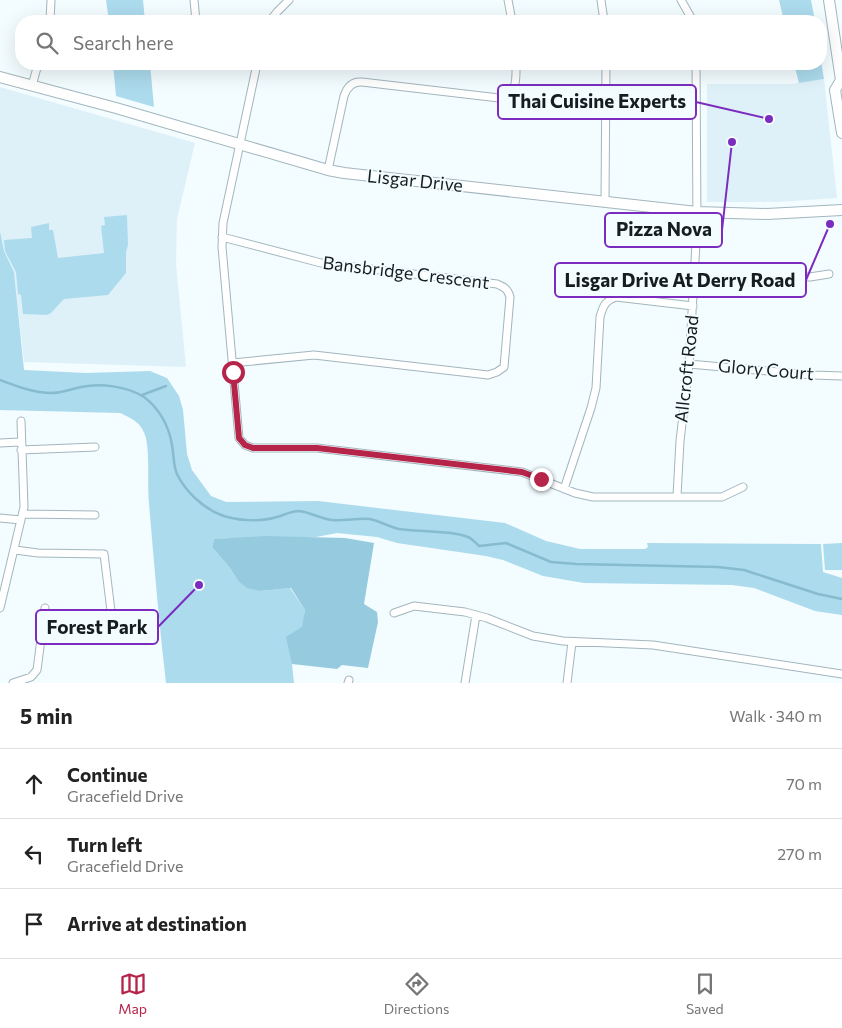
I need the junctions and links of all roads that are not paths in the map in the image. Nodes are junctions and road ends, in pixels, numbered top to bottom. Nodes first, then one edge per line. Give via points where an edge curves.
1 (51, 0) edge
2 (194, 0) edge
3 (289, 0) edge
4 (508, 0) edge
5 (601, 0) edge
6 (681, 0) edge
7 (829, 0) edge
8 (50, 15) edge
9 (195, 15) edge
10 (275, 15) edge
11 (511, 15) edge
12 (603, 15) edge
13 (690, 15) edge
14 (36, 70) edge
15 (256, 70) edge
16 (516, 70) edge
17 (606, 70) edge
18 (696, 70) edge
19 (0, 77) edge
20 (841, 81) edge
21 (32, 86) junction
22 (842, 133) edge
23 (241, 144) junction
24 (328, 170) junction
25 (605, 202) junction
26 (842, 210) edge
27 (697, 212) junction
28 (222, 237) junction
29 (695, 270) junction
30 (829, 274) dead end
31 (693, 306) junction
32 (232, 363) junction
33 (689, 364) junction
34 (842, 376) edge
35 (21, 421) dead end
36 (20, 442) junction
37 (0, 443) edge
38 (95, 447) dead end
39 (21, 450) junction
40 (743, 488) dead end
41 (564, 490) junction
42 (677, 496) junction
43 (95, 515) dead end
44 (22, 517) junction
45 (0, 518) edge
46 (15, 550) junction
47 (0, 605) edge
48 (45, 608) dead end
49 (394, 612) dead end
50 (476, 615) junction
51 (112, 619) dead end
52 (572, 642) junction
53 (842, 674) edge
54 (13, 683) edge
55 (465, 683) edge
56 (567, 683) edge

1 - 8 street
2 - 9 street
3 - 10 street
4 - 11 street
5 - 12 street
6 - 13 street
7 - 20 street
14 - 21 street
15 - 23 street
16 - 24 street via 516,86 506,97 499,98 362,82 351,84 344,96
17 - 25 street
18 - 27 street, Allcroft Road
19 - 21 street, Lisgar Drive
20 - 22 street via 835,90
21 - 23 street, Lisgar Drive
23 - 24 street, Lisgar Drive
23 - 28 street
24 - 25 street, Lisgar Drive
25 - 27 street, Lisgar Drive
26 - 27 street, Lisgar Drive via 767,214
27 - 29 street, Allcroft Road
28 - 32 street
28 - 32 street, Bansbridge Crescent via 321,263 497,284 504,287 510,297 504,367 488,375 314,355
29 - 30 street via 810,276
29 - 31 street, Allcroft Road
31 - 33 street, Allcroft Road
31 - 41 street via 616,297 603,306 596,388
32 - 41 street via 239,438 248,446 317,448 522,472
33 - 34 street, Glory Court
33 - 42 street, Allcroft Road via 680,435
35 - 36 street
36 - 37 street
36 - 39 street
38 - 39 street
39 - 44 street
40 - 42 street via 722,497
41 - 42 street via 593,497
43 - 44 street
44 - 45 street
44 - 46 street
46 - 47 street
46 - 51 street via 38,554 104,554
48 - 54 street via 37,670 31,677
49 - 50 street via 414,606
50 - 52 street via 533,636
50 - 55 street
52 - 53 street via 653,645
52 - 56 street

